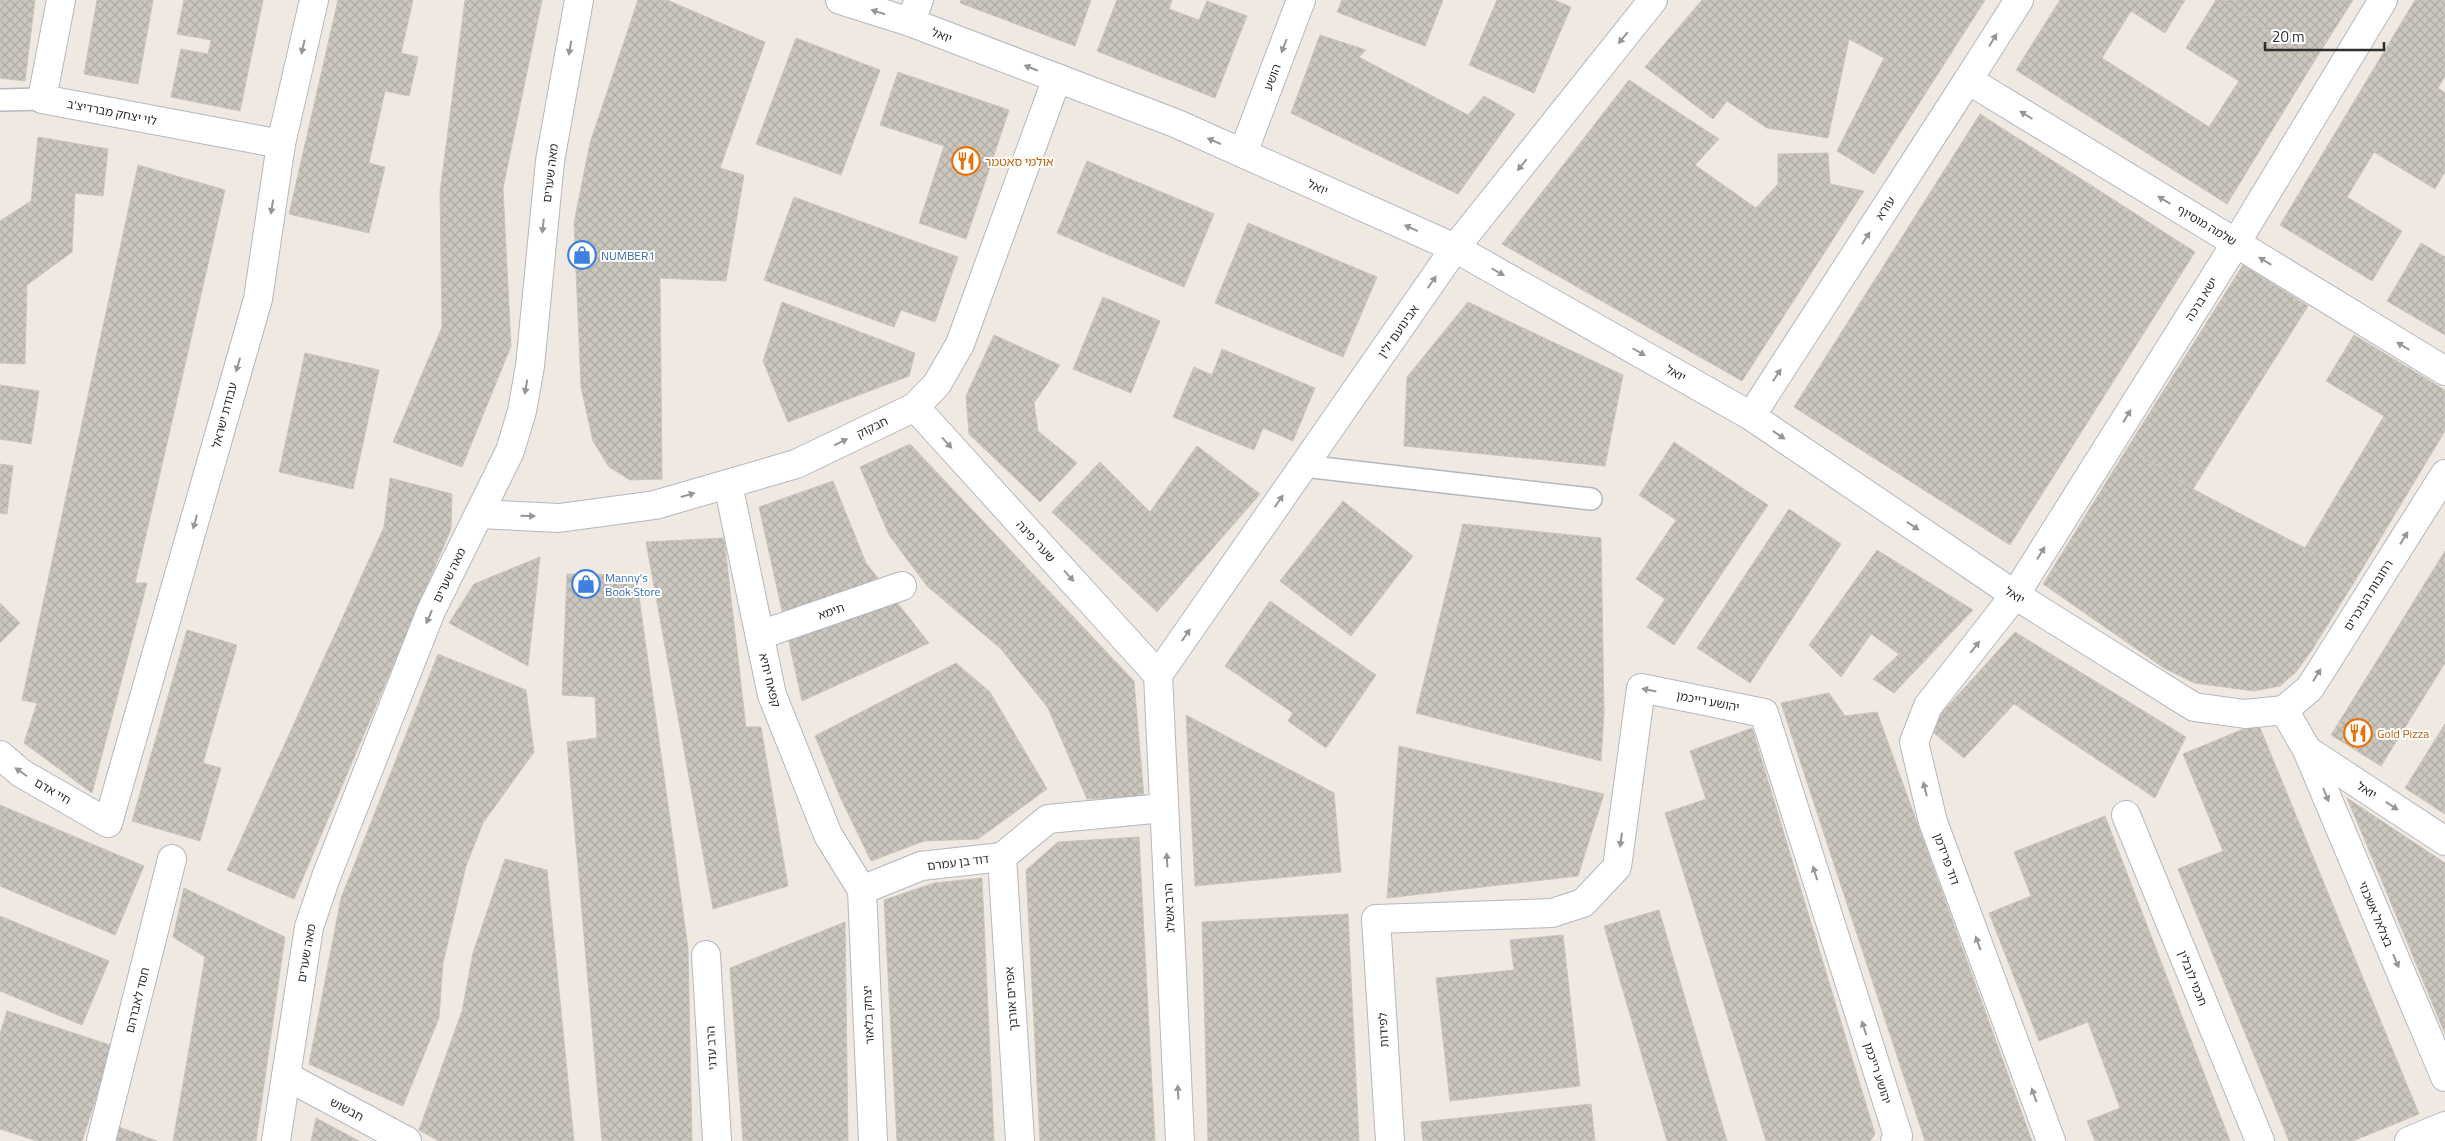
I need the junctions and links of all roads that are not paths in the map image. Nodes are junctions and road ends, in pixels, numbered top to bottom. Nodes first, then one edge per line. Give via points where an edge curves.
1 (61, 0) edge
2 (314, 0) edge
3 (579, 0) edge
4 (840, 0) edge
5 (1301, 0) edge
6 (1653, 0) edge
7 (2018, 0) edge
8 (2383, 0) edge
9 (914, 11) edge
10 (1057, 78) junction
11 (1968, 80) junction
12 (42, 99) junction
13 (0, 100) edge
14 (281, 144) junction
15 (1243, 154) junction
16 (2236, 243) junction
17 (1455, 248) junction
18 (2445, 371) edge
19 (915, 407) junction
20 (1751, 416) junction
21 (1304, 466) junction
22 (2445, 474) edge
23 (728, 484) junction
24 (1592, 499) dead end
25 (479, 514) junction
26 (902, 586) dead end
27 (2015, 595) junction
28 (760, 635) junction
29 (1158, 675) junction
30 (2284, 710) junction
31 (2307, 750) junction
32 (0, 755) edge
33 (1164, 808) junction
34 (2126, 815) dead end
35 (108, 823) joint
36 (2445, 841) edge
37 (1002, 857) junction
38 (172, 859) dead end
39 (862, 890) junction
40 (1376, 919) joint
41 (706, 954) dead end
42 (286, 1076) junction
43 (2445, 1077) edge
44 (2445, 1126) edge
45 (102, 1141) edge
46 (276, 1141) edge
47 (407, 1141) edge
48 (717, 1141) edge
49 (873, 1141) edge
50 (1020, 1141) edge
51 (1180, 1141) edge
52 (1390, 1141) edge
53 (1895, 1141) edge
54 (2051, 1141) edge
55 (2260, 1141) edge
56 (2409, 1141) edge

1 - 12 street
2 -> 14 street, עבודת ישראל
3 -> 25 street, מאה שערים via 550,161 530,366 522,411 510,451
9 -> 4 street, יואל
5 -> 15 street, הושע
6 -> 17 street, אבינועם ילין
11 -> 7 street, עזרא
8 - 16 street, ישא ברכה
10 -> 9 street, יואל
15 -> 10 street, יואל via 1174,123
10 - 19 street, חבקוק via 960,344 937,384
16 -> 11 street, שלמה מוסיוף
20 -> 11 street, עזרא
12 - 13 lane
12 - 14 street, לוי יצחק מברדיצ'ב
14 -> 35 street, עבודת ישראל via 258,299
17 -> 15 street, יואל
18 -> 16 street, שלמה מוסיוף
27 -> 16 street, ישא ברכה
17 -> 20 street, יואל
21 -> 17 street, אבינועם ילין
23 -> 19 street, חבקוק via 796,464
19 -> 29 street, שערי פינה
20 -> 27 street, יואל
21 - 24 lane
29 -> 21 street, אבינועם ילין
30 -> 22 street, רחובות הבוכרים via 2310,688
25 -> 23 street, חבקוק via 559,518 655,505
23 - 28 street, קפאח יחיא
25 -> 42 street, מאה שערים via 431,611 326,877 309,928
26 - 28 street, תימא
27 - 30 street, יואל via 2194,707 2245,714
54 -> 27 street, דוד פרידמן via 1933,822 1914,742 1928,706
28 - 39 street, קפאח יחיא via 772,695 817,808 828,835
29 - 33 street, הרב אשלג
30 - 31 street, יואל
31 -> 36 street, יואל
31 -> 43 street, בצלאל אשכנזי
35 -> 32 street, חיי אדם via 21,773
33 - 37 street, דוד בן עמרם via 1048,819
51 -> 33 street, הרב אשלג
34 - 55 street, חכמי לובלין
37 - 39 street, דוד בן עמרם via 921,866
37 - 50 street, אפרים אורבך
38 - 45 street, חסד לאברהם
39 - 49 street, יצחק בלאזר
40 - 52 street, לפידות
53 -> 40 street, יהושע רייכמן via 1898,1136 1764,713 1641,688 1617,867 1582,903 1552,913
41 - 48 street, הרב עדני
42 - 46 street, מאה שערים
42 - 47 street, חבשוש
44 - 56 street

